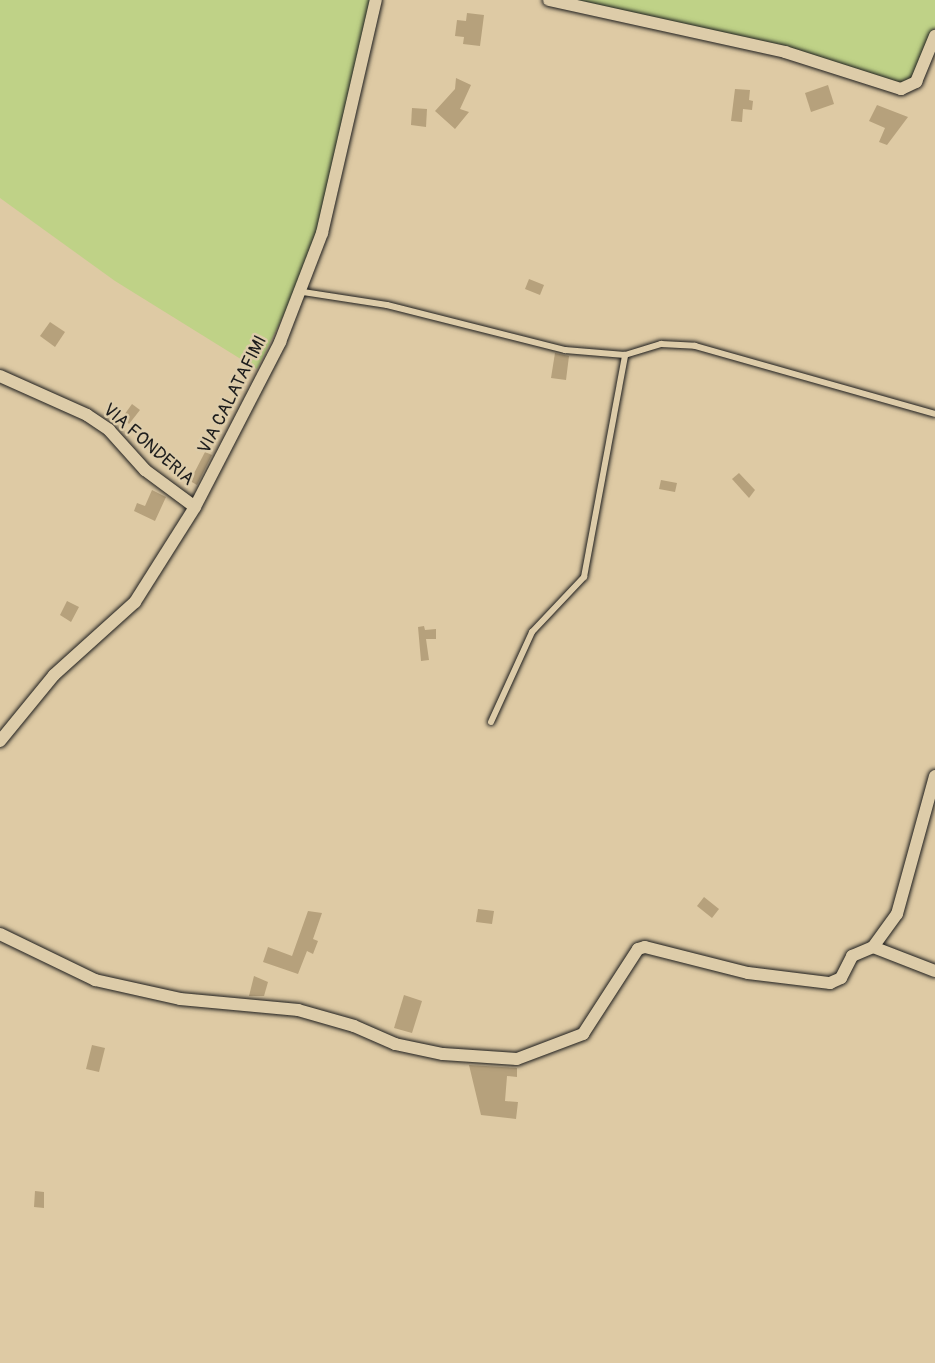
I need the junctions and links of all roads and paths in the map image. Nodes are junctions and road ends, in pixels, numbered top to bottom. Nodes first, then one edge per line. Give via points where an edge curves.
1 (376, 0) edge
2 (549, 0) edge
3 (935, 36) edge
4 (303, 292) junction
5 (625, 355) junction
6 (0, 376) edge
7 (935, 414) edge
8 (195, 507) junction
9 (491, 722) dead end
10 (0, 741) edge
11 (935, 776) edge
12 (0, 934) edge
13 (873, 947) junction
14 (935, 971) edge

1 - 4 street, VIA CALATAFIMI via 330,201
2 - 3 street via 785,52 901,89 916,82
4 - 5 lane via 387,305 565,350
4 - 8 street, VIA CALATAFIMI
5 - 7 lane via 662,344 695,346
5 - 9 lane via 584,577 532,632
6 - 8 street, VIA FONDERIA via 87,415 109,430 145,470
8 - 10 street, VIA CALATAFIMI via 135,602 54,675
11 - 13 street via 897,914
12 - 13 street via 95,980 180,999 298,1010 419,1049 517,1059 583,1034 638,949 761,976 830,983 841,978 852,956
13 - 14 street

